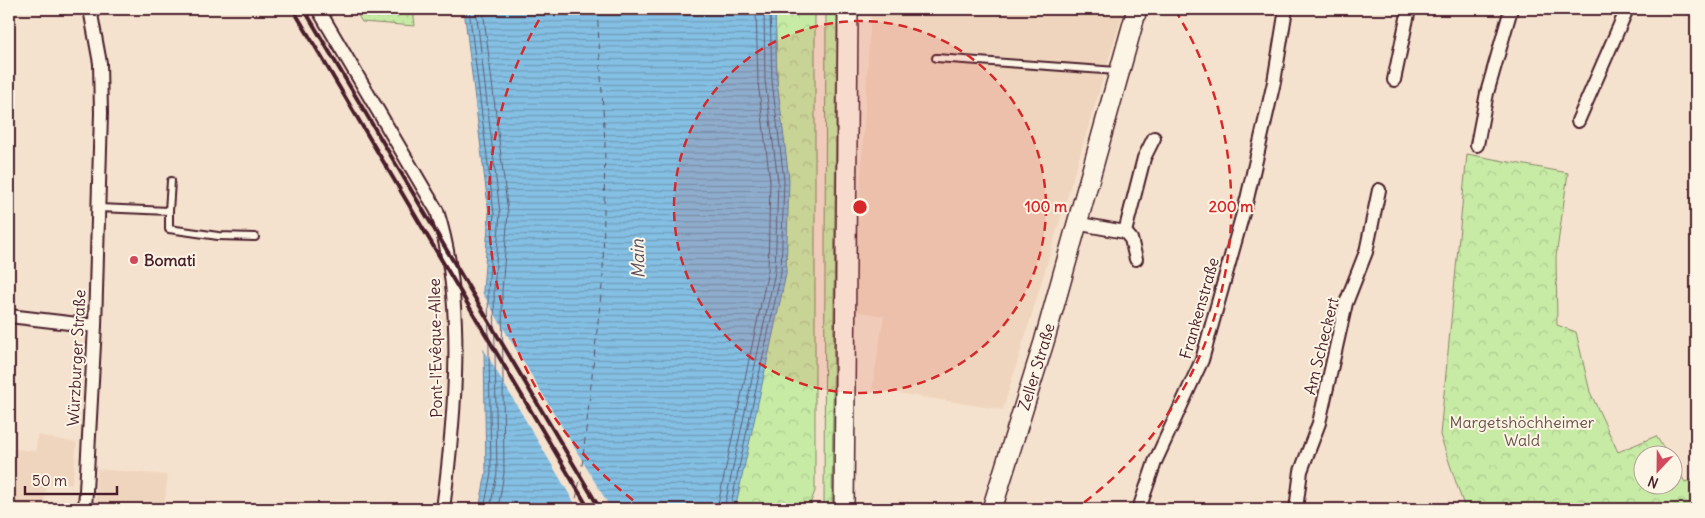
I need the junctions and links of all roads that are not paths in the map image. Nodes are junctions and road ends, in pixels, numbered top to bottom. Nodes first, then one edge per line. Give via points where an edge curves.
1 (90, 9) edge
2 (318, 9) edge
3 (848, 9) edge
4 (1137, 9) edge
5 (1286, 9) edge
6 (1409, 9) edge
7 (1511, 9) edge
8 (1627, 9) edge
9 (936, 58) dead end
10 (1119, 71) junction
11 (1394, 80) dead end
12 (1578, 121) dead end
13 (1154, 138) dead end
14 (1477, 145) dead end
15 (171, 181) dead end
16 (1379, 190) dead end
17 (99, 208) junction
18 (169, 211) junction
19 (1076, 223) junction
20 (1125, 232) junction
21 (255, 237) dead end
22 (1136, 259) dead end
23 (9, 316) edge
24 (95, 326) junction
25 (85, 509) edge
26 (443, 509) edge
27 (844, 509) edge
28 (992, 509) edge
29 (1139, 509) edge
30 (1296, 509) edge

1 - 17 street, Würzburger Straße via 100,62
2 - 26 street, Pont-l'Evêque-Allee via 437,211 444,233 452,289 454,342 452,438
3 - 27 street
4 - 10 street, Zeller Straße
5 - 29 street, Frankenstraße via 1247,199 1202,360 1155,462
6 - 11 street
7 - 14 street via 1487,93
8 - 12 street
9 - 10 lane
10 - 19 street, Zeller Straße
13 - 20 street via 1144,158
15 - 18 lane
16 - 30 street, Am Scheckert via 1366,252 1346,303 1319,423 1301,471
17 - 18 lane
17 - 24 street, Würzburger Straße
18 - 21 lane via 169,229
19 - 20 street
19 - 28 street, Zeller Straße via 1044,342
20 - 22 street via 1131,239
23 - 24 street
24 - 25 street, Würzburger Straße

